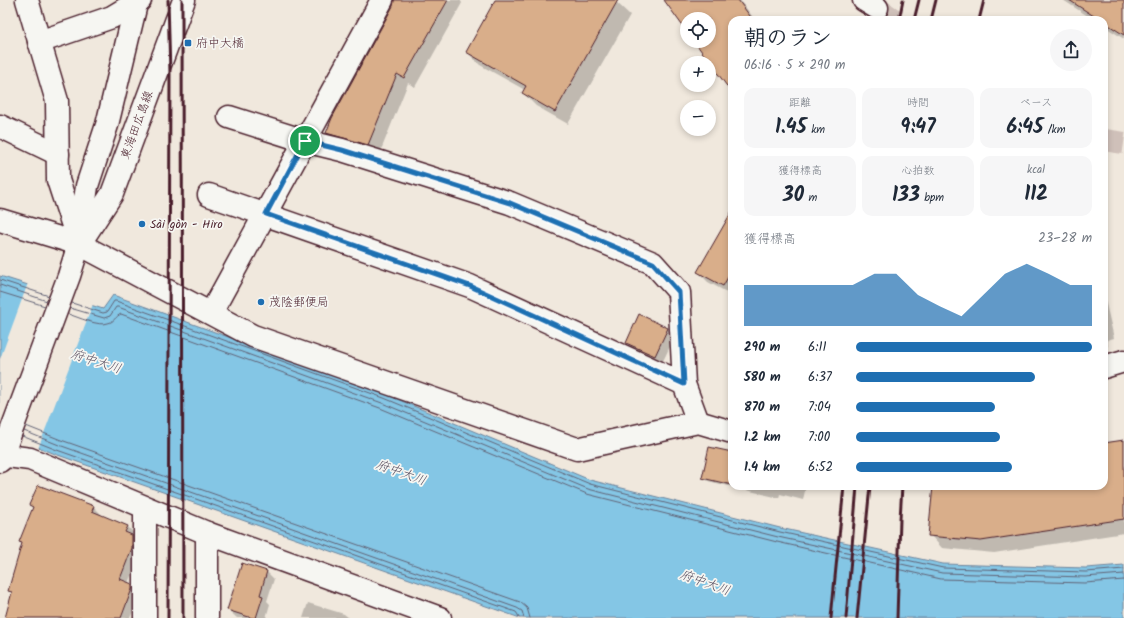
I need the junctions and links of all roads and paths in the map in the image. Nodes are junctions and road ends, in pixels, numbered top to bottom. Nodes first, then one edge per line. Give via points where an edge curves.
1 (27, 0) edge
2 (184, 0) edge
3 (382, 0) edge
4 (138, 1) edge
5 (39, 42) junction
6 (229, 116) dead end
7 (0, 126) edge
8 (305, 141) junction
9 (58, 154) junction
10 (209, 195) dead end
11 (266, 214) junction
12 (0, 220) edge
13 (79, 244) junction
14 (211, 313) junction
15 (1124, 361) edge
16 (1108, 366) edge
17 (684, 384) junction
18 (698, 422) junction
19 (728, 431) edge
20 (2, 453) edge
21 (144, 508) junction
22 (207, 533) junction
23 (395, 610) edge
24 (145, 618) edge
25 (207, 618) edge
26 (440, 618) edge

1 - 5 street
2 - 13 street, 東海田広島線 via 112,194
3 - 8 street
4 - 5 street via 112,17
4 - 13 street, 東海田広島線 via 107,125 87,186
5 - 9 street via 57,101
6 - 8 street
7 - 9 street
8 - 11 street
8 - 17 street via 342,150 510,203 653,263 679,292
9 - 13 street via 58,180
10 - 11 street
11 - 14 street
11 - 17 street via 470,286
12 - 13 street
13 - 14 street
13 - 20 street, 東海田広島線
14 - 18 street via 253,336 577,449
15 - 16 street
17 - 18 street
18 - 19 street
20 - 21 street via 30,459
21 - 22 street
21 - 24 street
22 - 23 street
22 - 25 street
23 - 26 street

